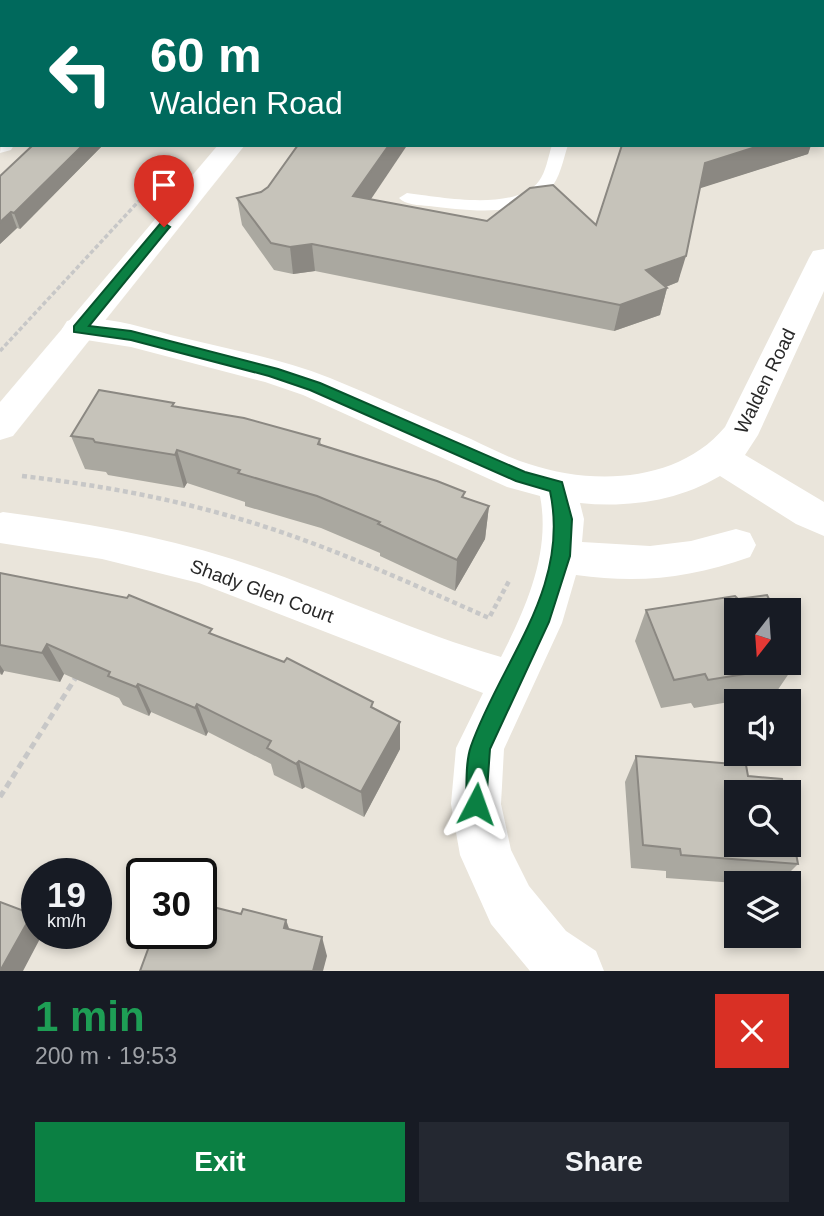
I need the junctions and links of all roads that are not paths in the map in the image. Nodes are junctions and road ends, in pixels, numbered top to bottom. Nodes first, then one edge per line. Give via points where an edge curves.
1 (230, 147) edge
2 (560, 147) edge
3 (407, 198) dead end
4 (824, 258) edge
5 (79, 329) junction
6 (0, 427) edge
7 (719, 458) junction
8 (557, 487) junction
9 (824, 520) edge
10 (3, 528) dead end
11 (736, 545) dead end
12 (561, 556) junction
13 (513, 681) junction
14 (576, 971) edge

1 - 5 street
2 - 3 lane via 546,184 534,195 482,205
4 - 7 street, Walden Road via 740,435
5 - 6 street
5 - 8 street, Walden Road via 131,335 315,386 522,477
7 - 8 street, Walden Road via 678,479 634,490
7 - 9 street
8 - 12 street via 564,519
10 - 13 street, Shady Glen Court via 103,542 208,569 459,667
11 - 12 street via 647,566
12 - 13 street via 540,622
13 - 14 street via 480,748 476,804 486,855 510,905 547,950

